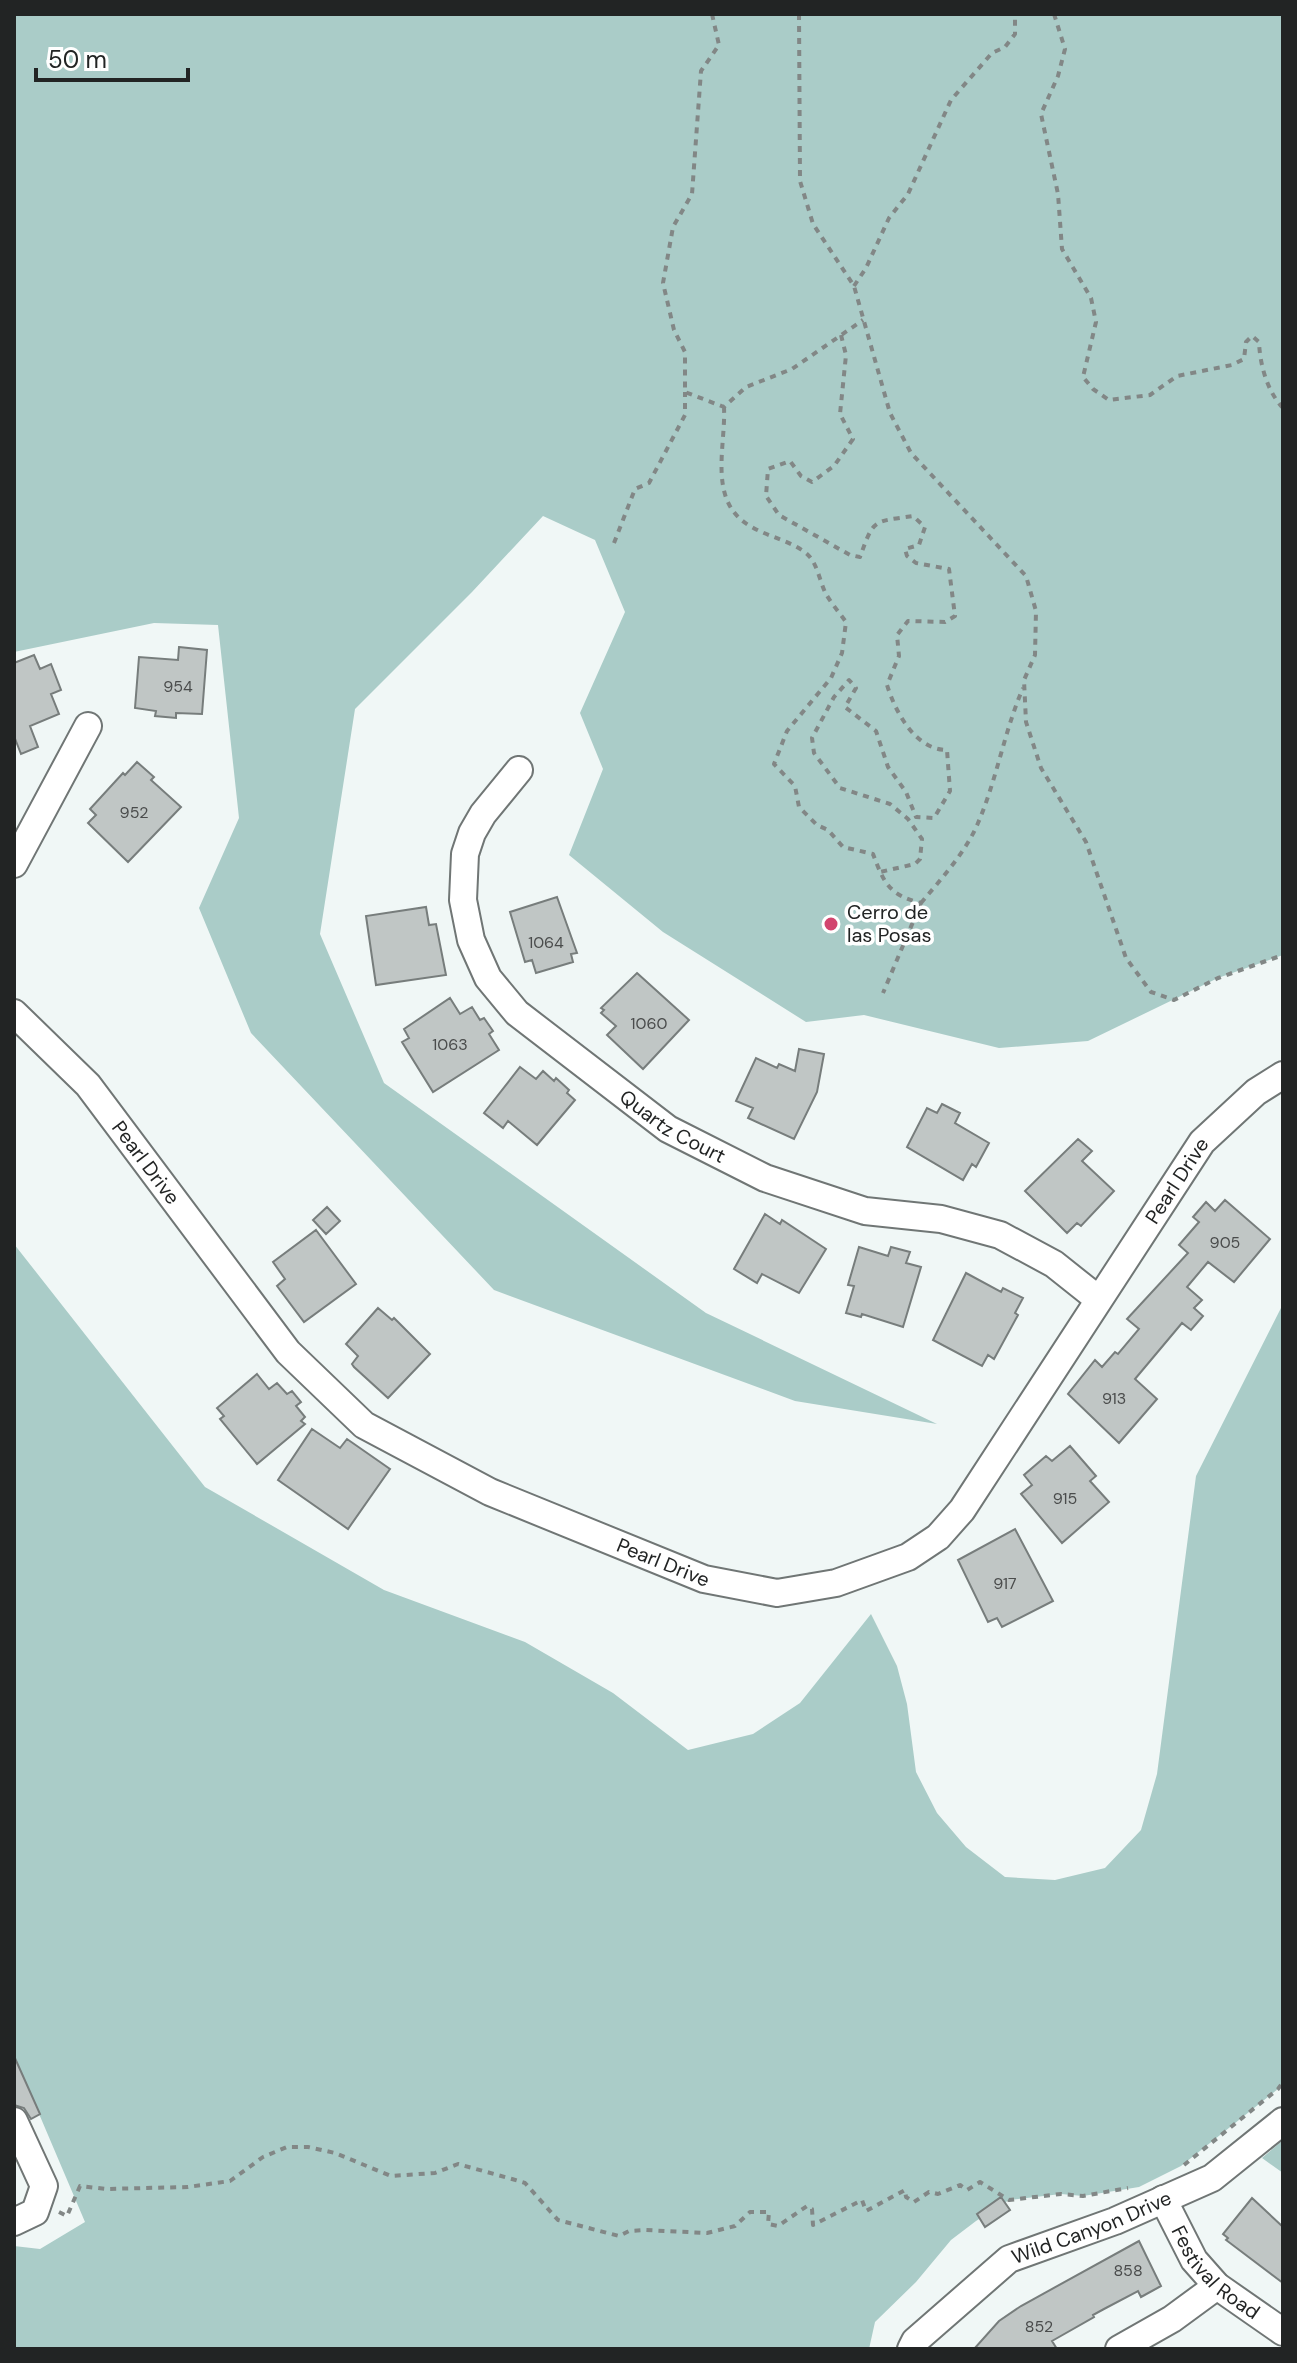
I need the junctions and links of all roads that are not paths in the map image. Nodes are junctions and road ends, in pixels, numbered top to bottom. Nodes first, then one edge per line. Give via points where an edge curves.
1 (88, 726) dead end
2 (519, 770) dead end
3 (14, 864) edge
4 (14, 1013) edge
5 (1283, 1075) edge
6 (1098, 1299) junction
7 (14, 2121) edge
8 (1283, 2121) edge
9 (1163, 2199) junction
10 (14, 2222) edge
11 (1217, 2286) junction
12 (1283, 2332) edge
13 (911, 2349) edge
14 (1119, 2349) edge

1 - 3 street
2 - 6 street, Quartz Court via 472,833 465,854 463,900 471,940 488,978 517,1013 668,1129 765,1178 865,1211 941,1219 1000,1235 1054,1264
4 - 6 street, Pearl Drive via 88,1085 288,1352 364,1425 490,1492 704,1579 777,1593 836,1583 908,1557 938,1537 962,1510
5 - 6 street, Pearl Drive via 1256,1092 1202,1142
7 - 10 street via 44,2186 35,2212
8 - 9 street, Wild Canyon Drive via 1212,2178
9 - 11 street, Festival Road via 1194,2260
9 - 13 street, Wild Canyon Drive via 1009,2259
11 - 12 street, Festival Road
11 - 14 street

